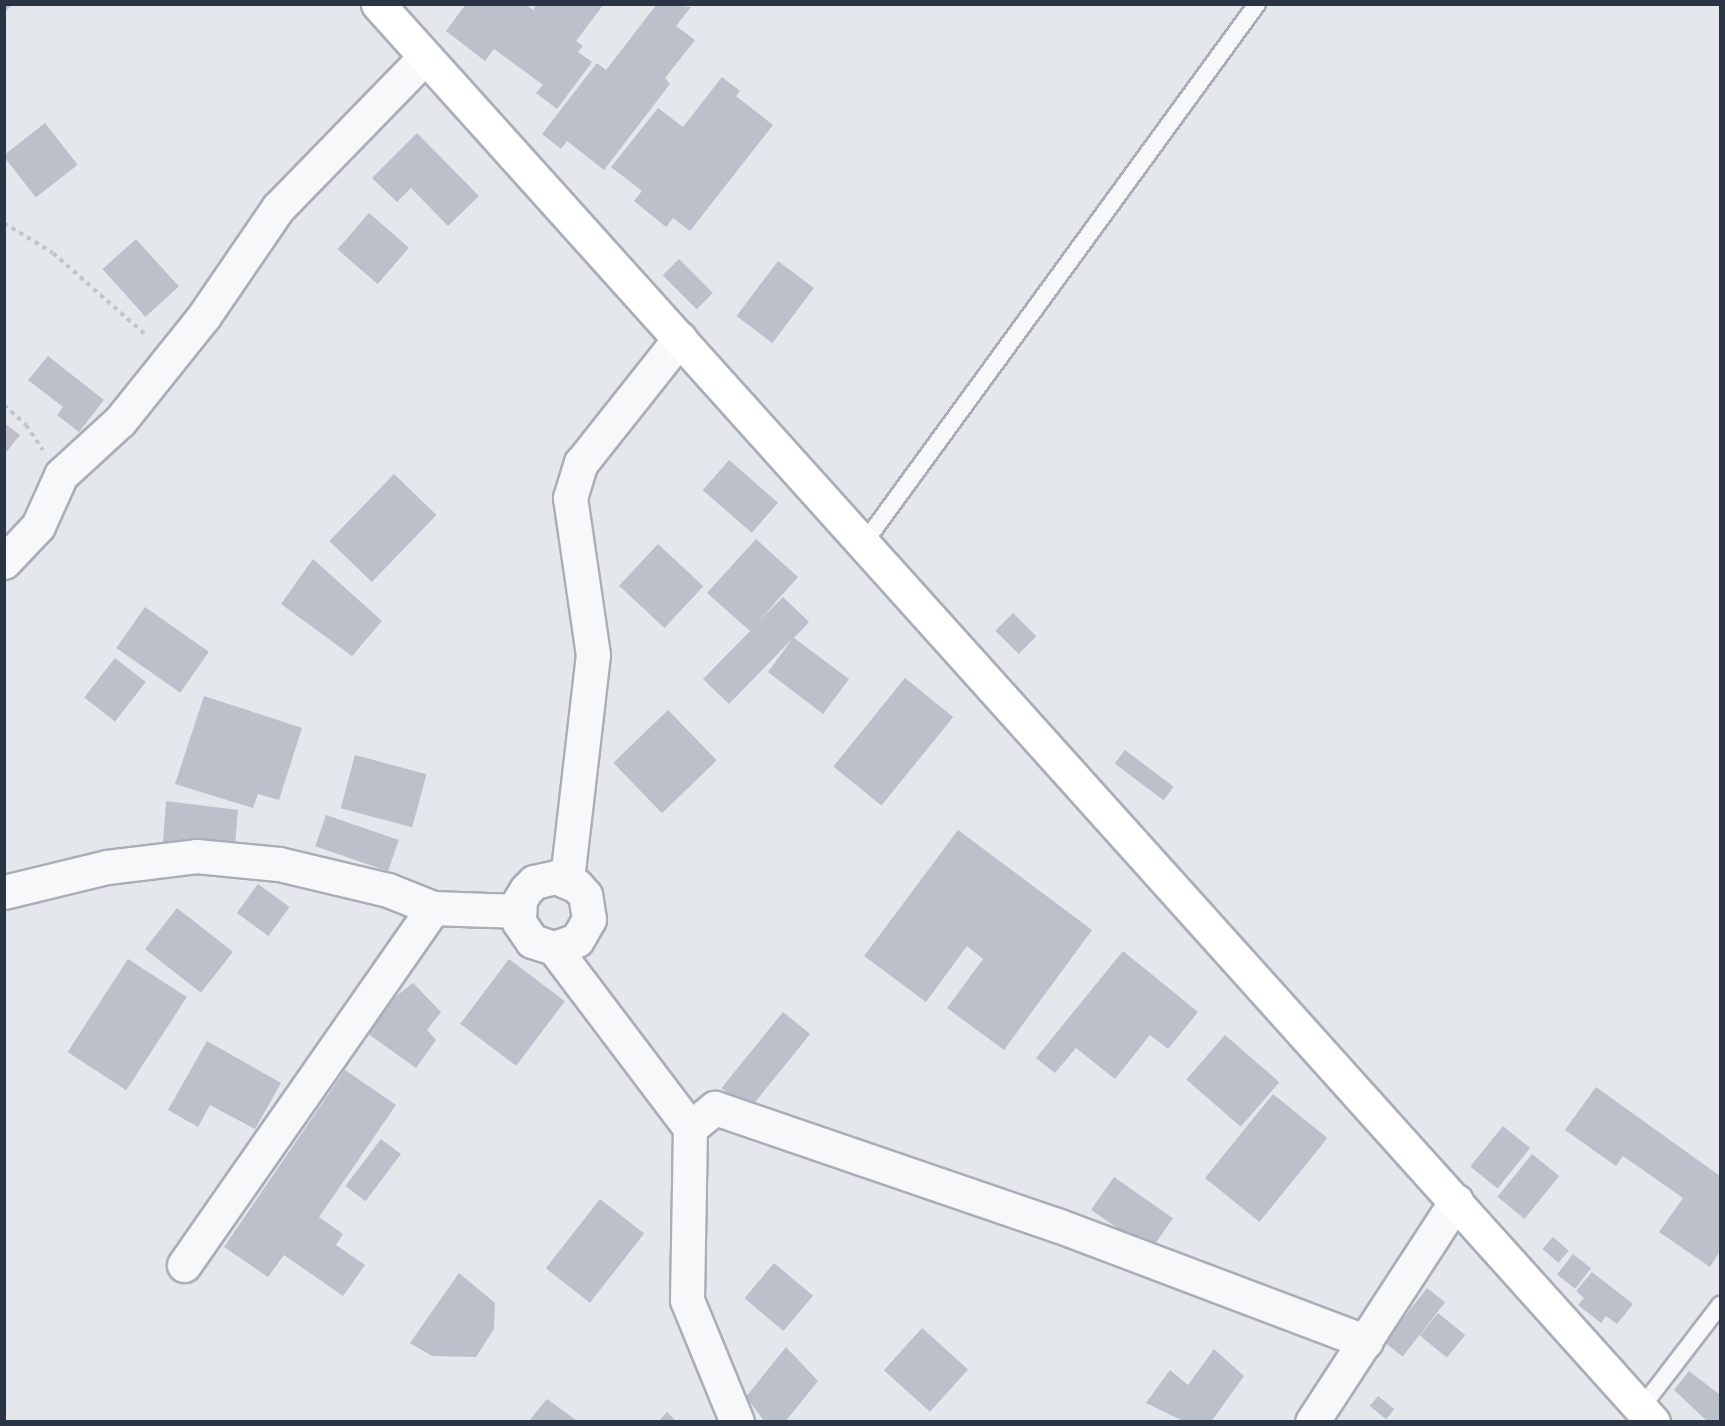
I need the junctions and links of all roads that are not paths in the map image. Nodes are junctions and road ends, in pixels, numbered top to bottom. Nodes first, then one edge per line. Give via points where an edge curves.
1 (378, 4) edge
2 (1257, 4) edge
3 (425, 57) junction
4 (680, 338) junction
5 (864, 543) junction
6 (4, 562) edge
7 (567, 879) junction
8 (4, 892) edge
9 (434, 908) junction
10 (518, 911) junction
11 (554, 948) junction
12 (690, 1128) junction
13 (1456, 1201) junction
14 (184, 1265) dead end
15 (1720, 1305) edge
16 (1366, 1342) junction
17 (1647, 1415) edge
18 (736, 1422) edge
19 (1312, 1422) edge

1 - 3 main road
2 - 5 lane
3 - 4 main road
3 - 6 street via 278,208 120,421 61,475 38,525
4 - 5 main road
4 - 7 street via 581,463 570,498 593,654
5 - 13 main road
7 - 10 street via 534,882 520,900
7 - 11 street via 585,895 589,919 577,940
8 - 9 street via 106,867 196,856 279,864 388,890
9 - 10 street
9 - 14 street
10 - 11 street via 524,933 542,947
11 - 12 street
12 - 16 street via 715,1108 1057,1225
12 - 18 street via 687,1300
13 - 16 street
13 - 17 main road
15 - 17 lane
16 - 19 street

